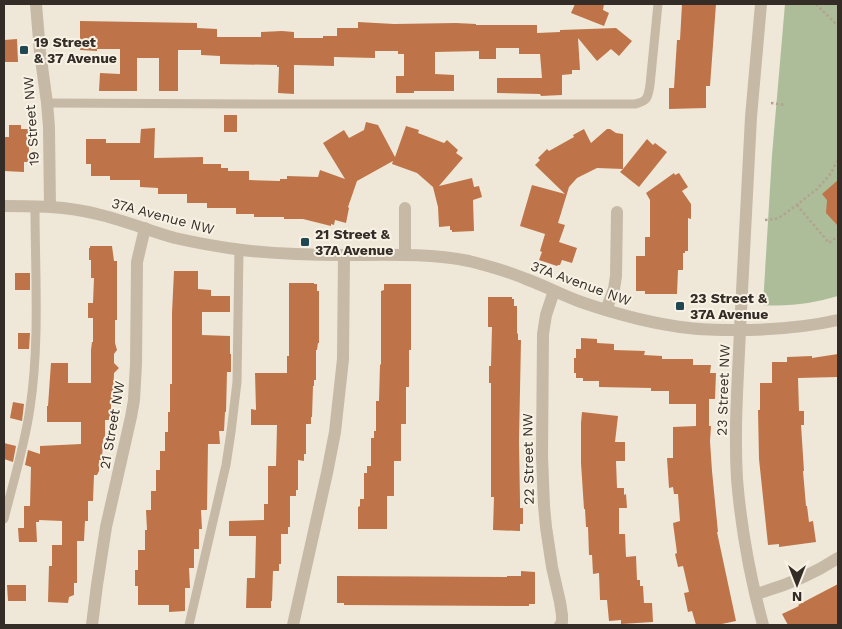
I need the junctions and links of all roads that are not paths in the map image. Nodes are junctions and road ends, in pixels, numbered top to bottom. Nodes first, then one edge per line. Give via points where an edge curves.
1 (36, 4) edge
2 (658, 4) edge
3 (761, 4) edge
4 (47, 103) junction
5 (4, 206) edge
6 (35, 206) junction
7 (50, 207) junction
8 (406, 208) dead end
9 (617, 212) dead end
10 (145, 228) junction
11 (239, 250) junction
12 (344, 255) junction
13 (405, 255) junction
14 (554, 291) junction
15 (606, 310) junction
16 (838, 320) edge
17 (740, 330) junction
18 (4, 519) edge
19 (838, 558) edge
20 (756, 594) junction
21 (92, 625) edge
22 (189, 625) edge
23 (293, 625) edge
24 (560, 625) edge
25 (763, 625) edge

1 - 4 street, 19 Street NW
2 - 4 lane via 648,97 635,104
3 - 17 street, 23 Street NW via 750,126
4 - 7 street, 19 Street NW
5 - 6 street, 37A Avenue NW
6 - 7 street, 37A Avenue NW
6 - 18 lane via 34,376 30,410
7 - 10 street, 37A Avenue NW via 99,214
8 - 13 street
9 - 15 street via 616,276
10 - 11 street, 37A Avenue NW via 176,238
10 - 21 street, 21 Street NW via 137,262 134,400 106,527
11 - 12 street, 37A Avenue NW
11 - 22 lane via 237,382 231,432
12 - 13 street, 37A Avenue NW
12 - 23 street via 343,352 335,432
13 - 14 street, 37A Avenue NW via 448,258 487,266
14 - 15 street, 37A Avenue NW
14 - 24 street, 22 Street NW via 543,334 543,480 544,513 562,615
15 - 17 street, 37A Avenue NW via 677,326
16 - 17 street, 37A Avenue NW via 799,328
17 - 20 street, 23 Street NW via 737,478 740,513
19 - 20 street via 796,581
20 - 25 street, 23 Street NW

